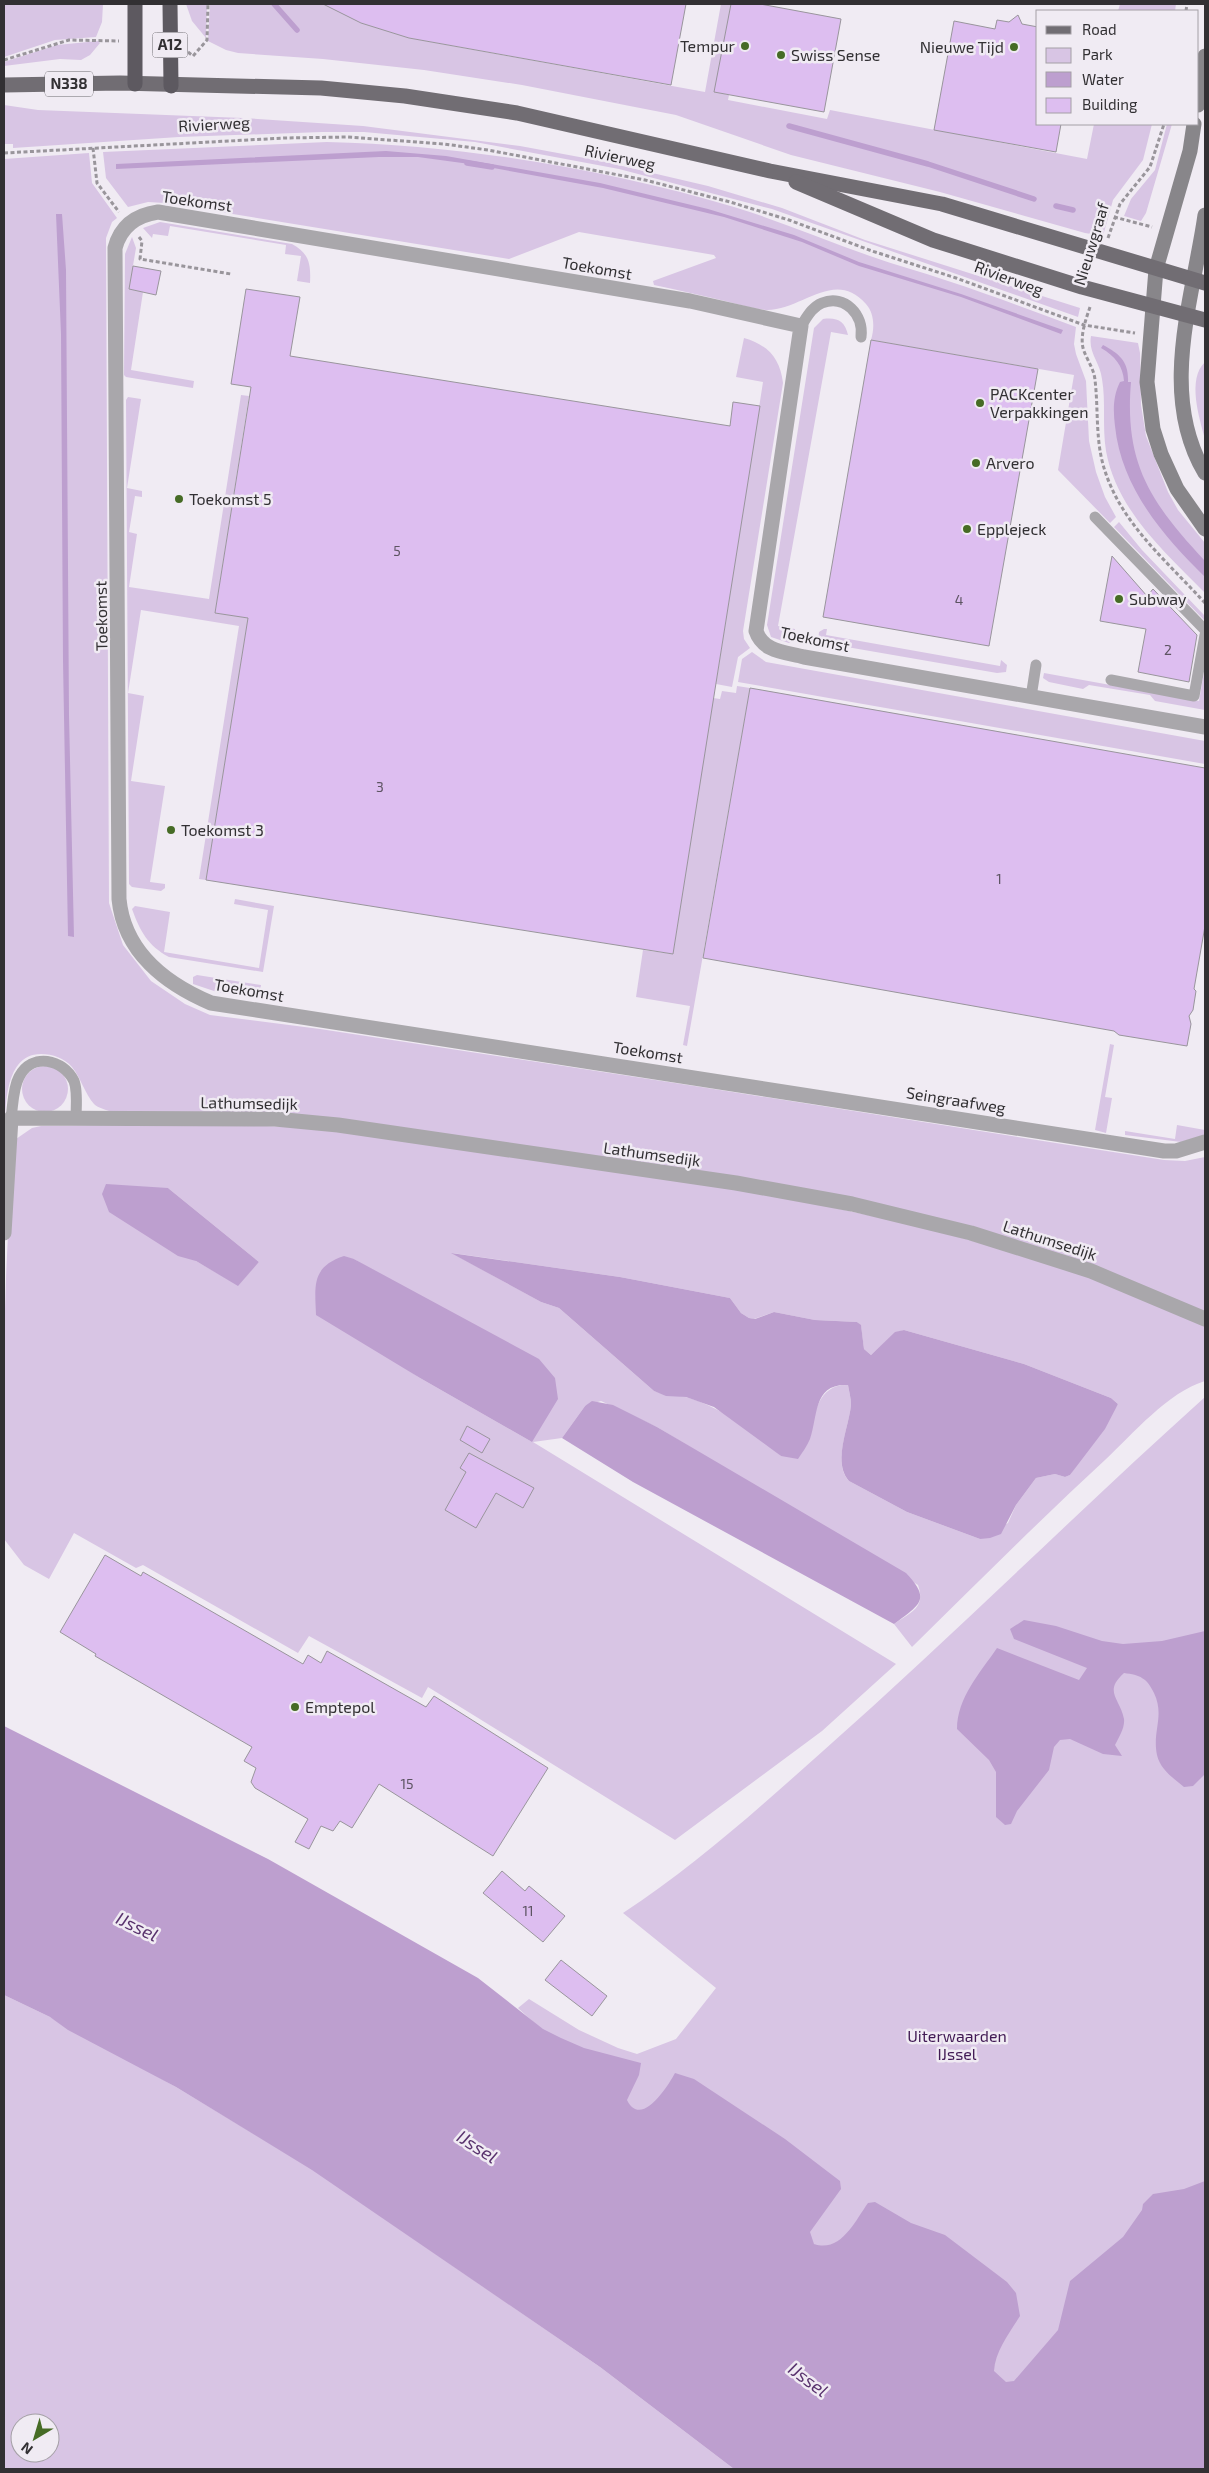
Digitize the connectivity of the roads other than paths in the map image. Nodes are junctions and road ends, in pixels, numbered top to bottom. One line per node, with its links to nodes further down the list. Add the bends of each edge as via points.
1 (135, 4): 4 (highway, A12)
2 (170, 4): 6 (highway, A12)
3 (1205, 56): 7 (street)
4 (135, 84): 5 (main road, Rivierweg / N338); 6 (main road, Rivierweg / N338)
5 (4, 85)
6 (171, 86): 9 (main road, Rivierweg, via 321,88 405,96 517,113)
7 (1199, 98)
8 (1194, 125): 11 (street, via 1190,151)
9 (770, 171): 11 (main road, Rivierweg, via 942,204); 13 (main road, Rivierweg, via 933,240)
10 (1205, 215): 12 (street)
11 (1156, 268): 12 (main road, Rivierweg); 13 (street)
12 (1200, 282): 14 (street)
13 (1152, 305): 14 (main road, Rivierweg); 20 (street, via 1147,382 1153,429 1177,488)
14 (1187, 314): 15 (main road, Rivierweg); 18 (street, via 1182,346 1181,396 1193,448)
15 (1205, 320)
16 (801, 326): 17 (lane, via 809,313 823,302 840,302 848,305 860,318 863,327); 25 (street, Toekomst, via 756,630 758,637 763,644 781,652); 27 (street, Toekomst, via 690,301 164,213 145,214 128,224 117,239 115,248 119,899 127,927 146,961 172,984 211,1004)
17 (861, 337)
18 (1205, 473)
19 (1095, 517): 21 (lane)
20 (1205, 529)
21 (1205, 630)
22 (1205, 635): 24 (lane, via 1194,696)
23 (1036, 666): 25 (lane)
24 (1111, 680)
25 (1031, 698): 26 (street, Toekomst)
26 (1205, 727)
27 (701, 1078): 30 (street, Seingraafweg, via 1164,1151 1176,1151)
28 (11, 1118): 29 (street, Lathumsedijk); 29 (lane, via 19,1076 34,1063 44,1060 53,1061 68,1070 75,1083); 31 (street)
29 (76, 1119): 32 (street, Lathumsedijk, via 275,1119 338,1125 852,1204 971,1233 1091,1271)
30 (1205, 1142)
31 (4, 1233)
32 (1205, 1319)

